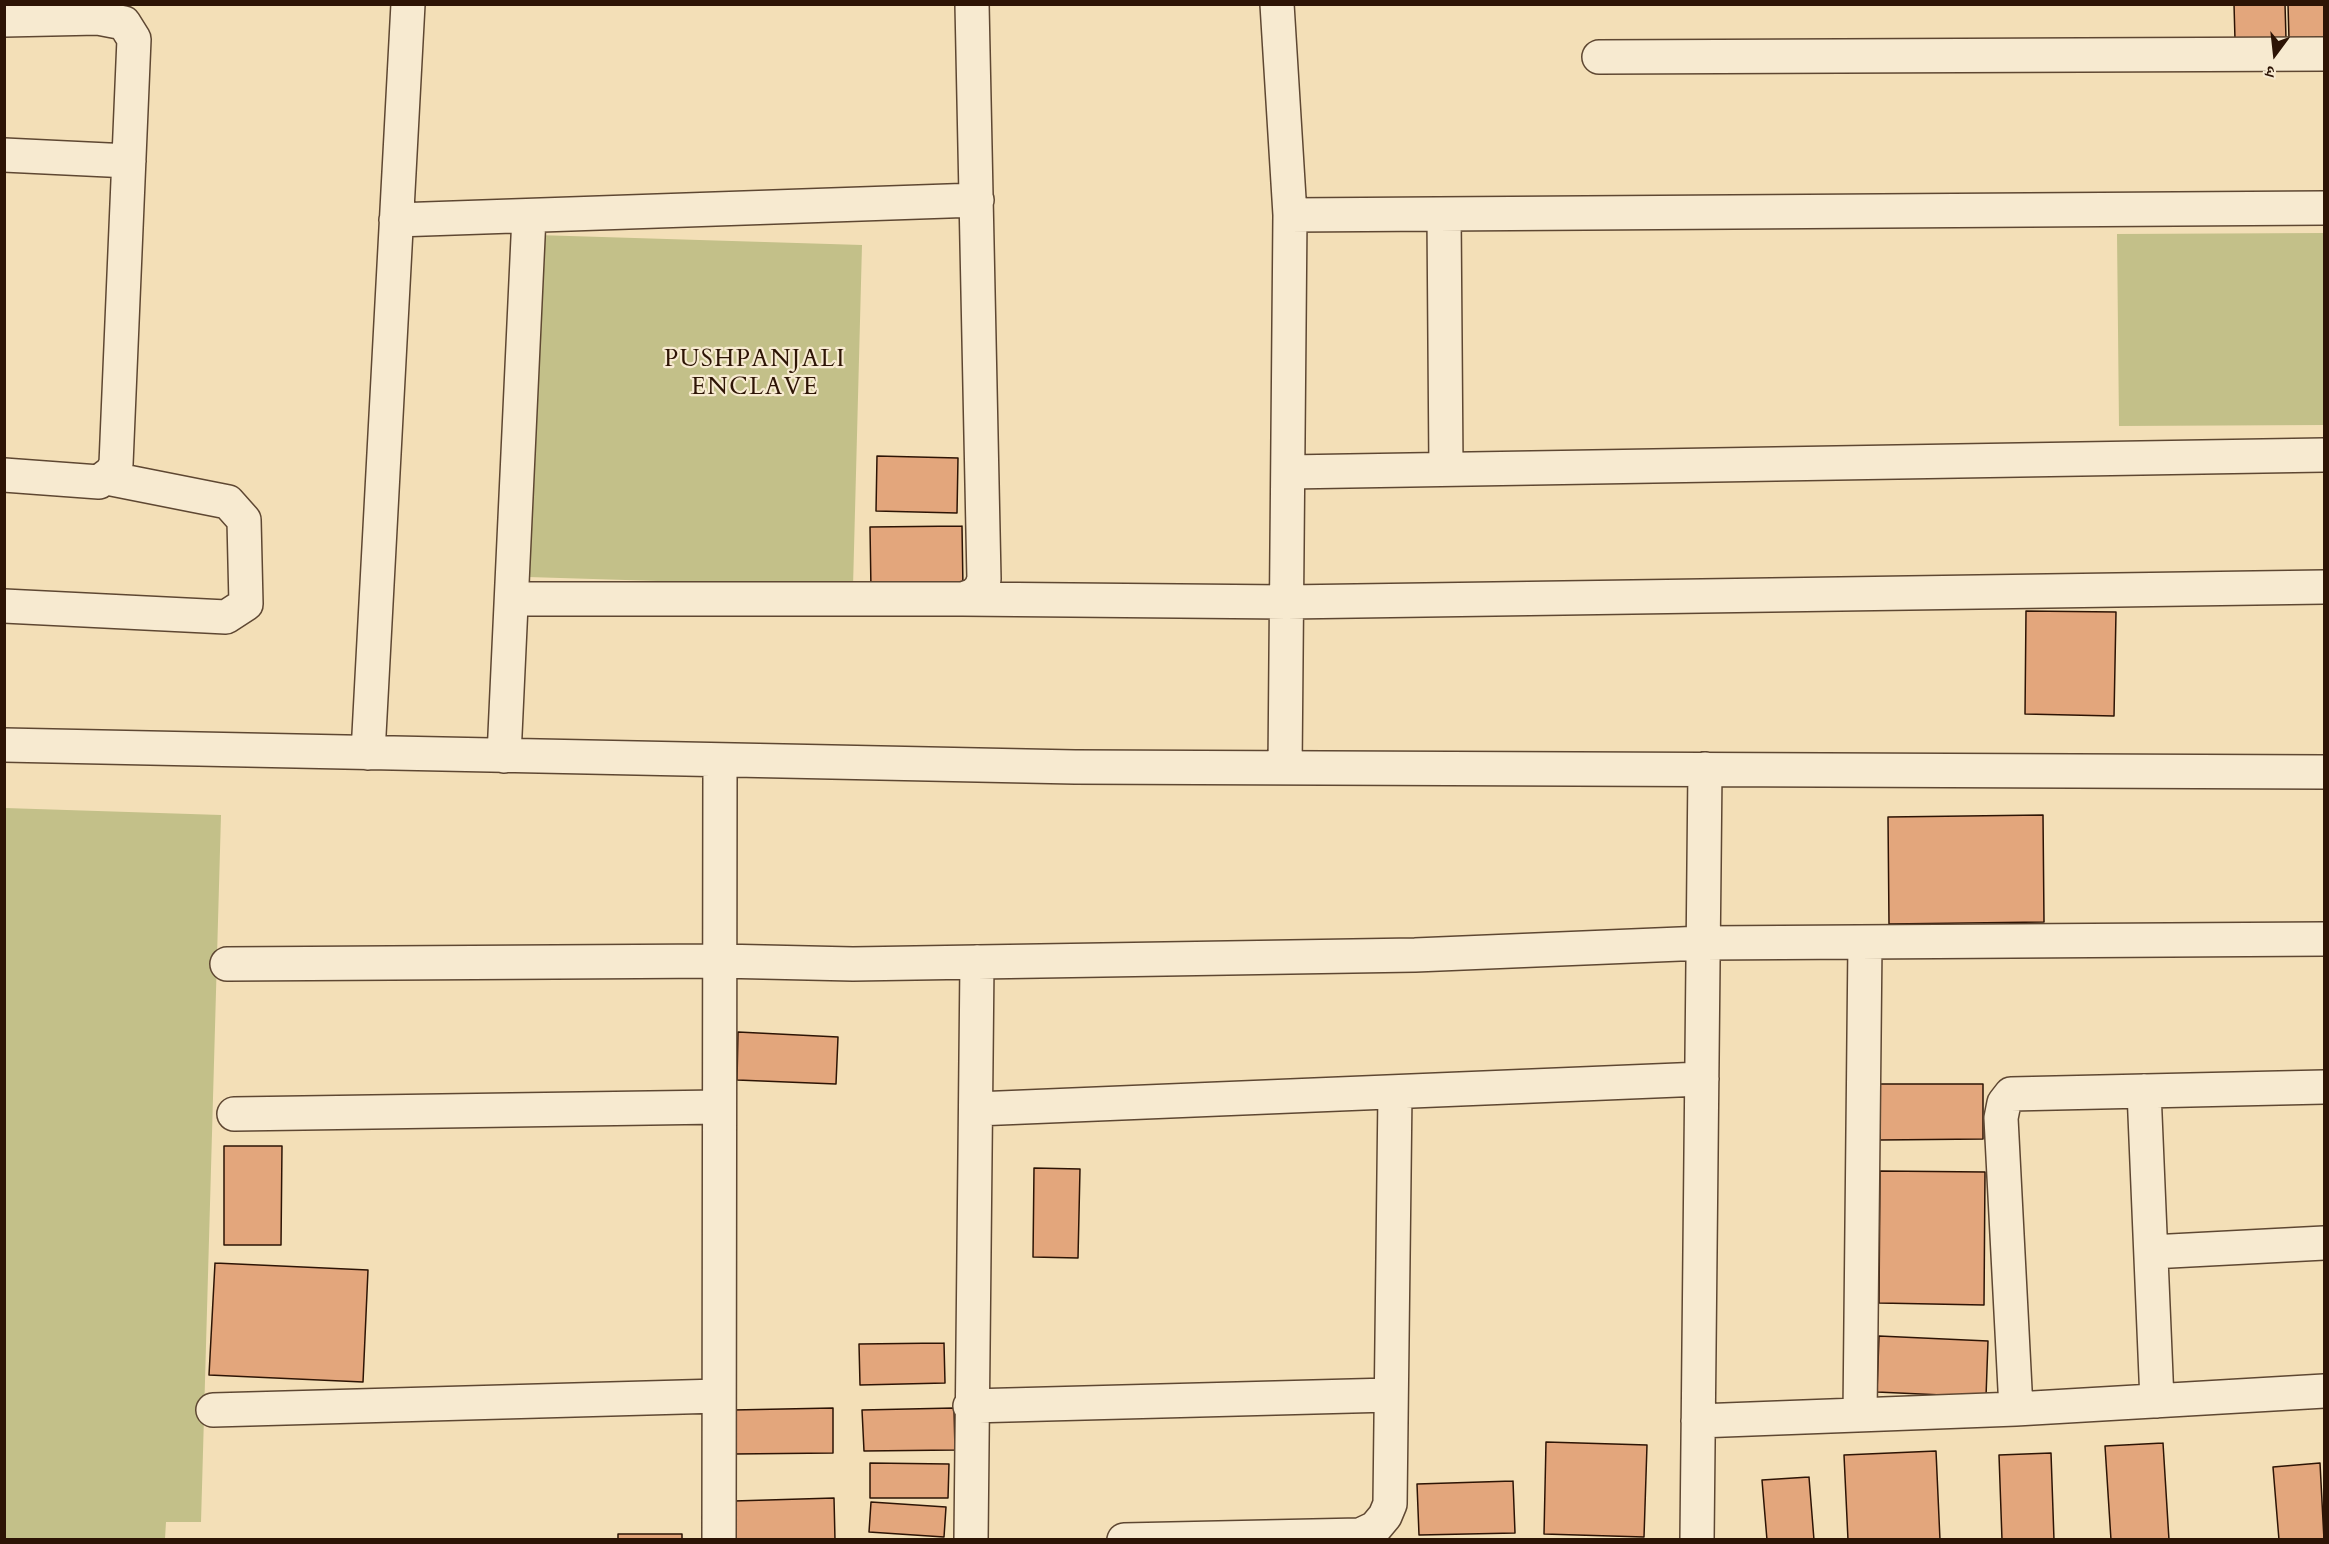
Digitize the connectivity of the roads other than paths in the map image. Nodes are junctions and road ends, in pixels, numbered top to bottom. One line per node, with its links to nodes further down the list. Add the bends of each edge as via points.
1 (408, 4): 14 (street)
2 (972, 4): 9 (street)
3 (1277, 4): 12 (street)
4 (4, 20): 8 (street, via 98,18 124,23 134,39)
5 (2325, 54): 6 (street)
6 (1599, 57)
7 (4, 155): 8 (street)
8 (129, 160): 19 (street, via 116,464)
9 (977, 200): 13 (street); 22 (street, via 984,579 974,595)
10 (2325, 208): 11 (street)
11 (1444, 214): 12 (street); 16 (street)
12 (1290, 215): 17 (street)
13 (529, 216): 14 (street); 21 (street)
14 (396, 220): 26 (street)
15 (2325, 455): 16 (street)
16 (1446, 469): 17 (street)
17 (1288, 472): 23 (street)
18 (4, 476): 19 (street, via 99,482)
19 (107, 478): 24 (street, via 228,502 244,520 246,604 226,617)
20 (2325, 587): 23 (street)
21 (512, 599): 22 (street); 27 (street)
22 (963, 599): 23 (street)
23 (1287, 602): 29 (street)
24 (4, 606)
25 (4, 745): 26 (street)
26 (368, 753): 27 (street)
27 (504, 756): 28 (street)
28 (720, 760): 29 (street); 35 (street)
29 (1285, 768): 30 (street)
30 (1705, 769): 31 (street); 34 (street)
31 (2325, 772)
32 (2325, 939): 33 (street)
33 (1865, 942): 34 (street); 54 (street)
34 (1704, 943): 36 (street, via 1415,955); 38 (street)
35 (719, 961): 36 (street); 37 (street); 42 (street)
36 (976, 962): 43 (street)
37 (227, 964)
38 (1702, 1079): 41 (street); 55 (street)
39 (2325, 1087): 40 (street)
40 (2144, 1091): 46 (street); 52 (street, via 2012,1094 2004,1103 2001,1118)
41 (1395, 1092): 43 (street); 48 (street)
42 (720, 1107): 44 (street); 49 (street)
43 (976, 1109): 51 (street)
44 (234, 1114)
45 (2325, 1244): 46 (street)
46 (2151, 1252): 50 (street)
47 (2325, 1391): 50 (street)
48 (1390, 1395): 51 (street); 58 (street, via 1390,1504 1375,1528 1360,1535)
49 (719, 1396): 53 (street); 56 (street)
50 (2157, 1401): 52 (street)
51 (970, 1406): 57 (street)
52 (2016, 1408): 54 (street)
53 (213, 1410)
54 (1860, 1415): 55 (street)
55 (1698, 1421): 59 (street)
56 (719, 1539)
57 (971, 1539)
58 (1124, 1539)
59 (1697, 1539)

